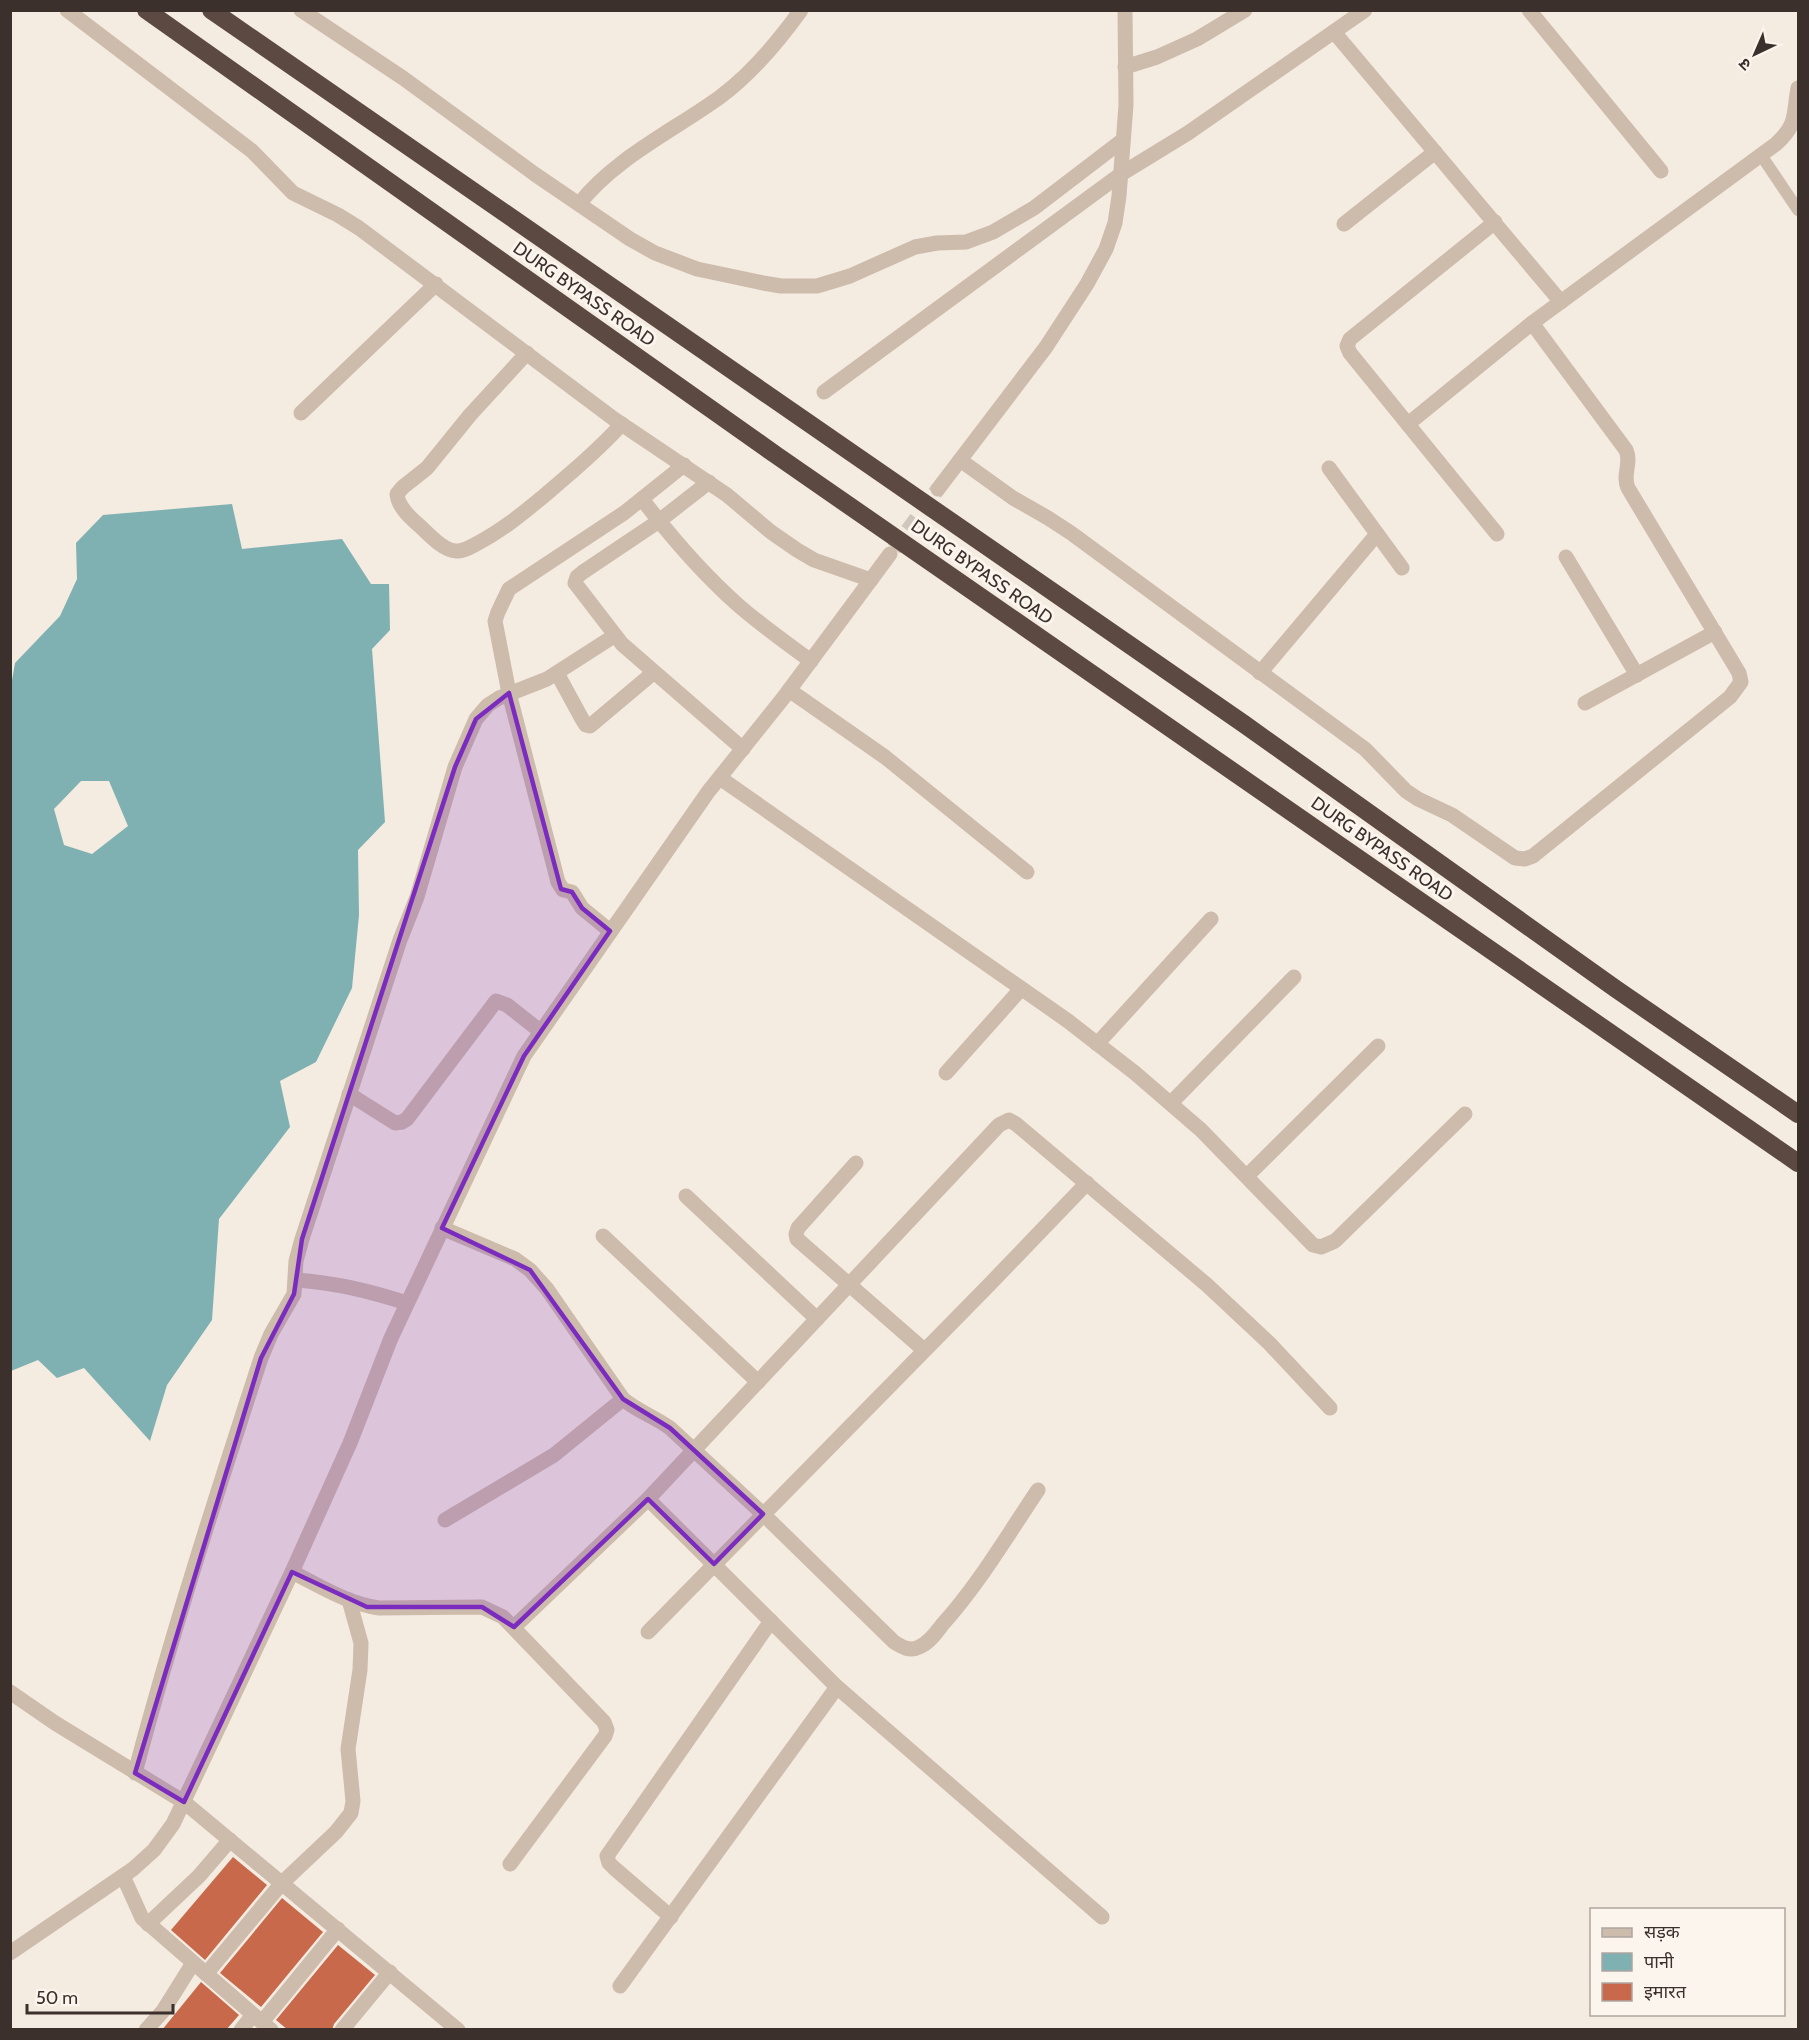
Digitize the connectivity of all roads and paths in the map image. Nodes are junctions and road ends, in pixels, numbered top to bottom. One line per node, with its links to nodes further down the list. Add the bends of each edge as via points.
1 (67, 10): 22 (street, via 252,151 293,193 359,228)
2 (146, 10): 68 (highway, DURG BYPASS ROAD, via 766,448)
3 (211, 10): 67 (highway, DURG BYPASS ROAD, via 1234,717)
4 (301, 10): 18 (street)
5 (801, 10): 18 (street, via 738,83 600,181)
6 (1125, 10): 11 (street)
7 (1245, 10): 11 (street, via 1197,39)
8 (1365, 10): 10 (street)
9 (1529, 10): 16 (street)
10 (1334, 32): 14 (street); 17 (street, via 1188,133)
11 (1125, 67): 13 (street)
12 (1798, 88): 15 (street, via 1794,122 1788,133)
13 (1123, 145): 17 (street); 18 (street, via 993,232 966,242 915,247 817,286 772,284 698,269 656,253)
14 (1435, 152): 20 (street); 21 (street)
15 (1761, 155): 19 (lane); 23 (street)
16 (1661, 171)
17 (1121, 174): 26 (street); 30 (street, via 1115,223 1087,284 1046,347)
18 (579, 204)
19 (1798, 210)
20 (1495, 222): 23 (street); 29 (street, via 1350,339 1350,353)
21 (1344, 224)
22 (436, 285): 25 (street); 27 (street)
23 (1561, 302): 24 (street)
24 (1532, 323): 29 (street); 43 (street, via 1626,450 1628,488)
25 (527, 353): 28 (street); 28 (street, via 427,468 397,494 403,509 450,550 466,549 512,522 581,465)
26 (824, 392)
27 (301, 412)
28 (622, 424): 31 (street)
29 (1408, 424): 38 (street)
30 (960, 460): 34 (street); 48 (street, via 1071,533)
31 (684, 465): 33 (street); 35 (street)
32 (1329, 468): 37 (street)
33 (709, 482): 36 (street); 42 (street, via 797,550 814,560)
34 (938, 489)
35 (642, 499): 36 (street); 50 (street, via 509,589 495,621)
36 (659, 521): 44 (street, via 577,577 575,583); 45 (street, via 737,604)
37 (1377, 534): 41 (street); 48 (street)
38 (1497, 534)
39 (890, 554): 42 (street)
40 (1566, 557): 49 (street)
41 (1402, 568)
42 (871, 579): 45 (street)
43 (1715, 632): 48 (street, via 1740,673 1737,690 1525,859 1515,858 1461,820 1418,799 1365,749); 49 (street)
44 (614, 636): 46 (street); 47 (street)
45 (811, 661): 51 (street)
46 (653, 672): 47 (street, via 590,726 582,719); 53 (street)
47 (557, 673): 50 (street)
48 (1260, 673)
49 (1637, 675): 52 (street)
50 (518, 690): 57 (street, via 558,882); 64 (street, via 488,705 476,719 455,767 417,897)
51 (789, 690): 53 (street); 55 (street, via 885,757)
52 (1585, 704)
53 (743, 749): 54 (street)
54 (720, 778): 57 (street); 59 (street)
55 (1027, 872)
56 (1211, 919): 61 (street)
57 (610, 931): 60 (street)
58 (1294, 978): 65 (street)
59 (1021, 989): 61 (street); 63 (street)
60 (540, 1031): 64 (street, via 496,1001 402,1122 395,1123); 73 (street, via 524,1056)
61 (1097, 1044): 65 (street)
62 (1378, 1046): 70 (street)
63 (946, 1073)
64 (349, 1094): 75 (street, via 299,1250)
65 (1171, 1103): 70 (street)
66 (1465, 1114): 70 (street, via 1335,1241 1322,1247 1307,1240)
67 (1798, 1114)
68 (1798, 1162)
69 (856, 1163): 76 (street, via 796,1234)
70 (1247, 1176)
71 (1087, 1183): 76 (street, via 1016,1124 1004,1121); 79 (street); 82 (street, via 1214,1292)
72 (686, 1196): 78 (street)
73 (442, 1228): 77 (street); 81 (street, via 530,1270)
74 (603, 1236): 80 (street)
75 (296, 1280): 77 (street, via 358,1288); 96 (street, via 290,1304 271,1334 257,1369 156,1692)
76 (849, 1286): 78 (street); 79 (street)
77 (407, 1303): 89 (street)
78 (817, 1319): 80 (street)
79 (924, 1350): 86 (street)
80 (758, 1382): 83 (street)
81 (623, 1399): 83 (street, via 655,1417); 87 (street, via 554,1455)
82 (1330, 1408)
83 (694, 1449): 85 (street); 86 (street)
84 (1038, 1490): 86 (street, via 961,1604 929,1640 912,1650 894,1642)
85 (648, 1499): 88 (street); 92 (street)
86 (763, 1514): 88 (street)
87 (445, 1520)
88 (714, 1564): 91 (street); 93 (street)
89 (292, 1572): 90 (street); 97 (street)
90 (349, 1600): 92 (street, via 379,1608 482,1607); 101 (street, via 361,1643 348,1749 351,1813)
91 (771, 1621): 94 (street); 102 (street, via 607,1856 614,1868)
92 (514, 1627): 99 (street, via 604,1722 607,1730)
93 (648, 1632)
94 (837, 1687): 102 (street); 103 (street)
95 (10, 1692): 96 (street)
96 (135, 1773): 97 (street)
97 (184, 1802): 98 (street); 100 (street, via 154,1850)
98 (230, 1840): 101 (street); 104 (street)
99 (510, 1864)
100 (123, 1876): 104 (street); 106 (street)
101 (282, 1883): 105 (street); 109 (street)
102 (671, 1917): 110 (street)
103 (1102, 1917)
104 (148, 1924): 107 (street)
105 (338, 1929): 108 (street); 111 (street)
106 (10, 1953)
107 (193, 1963): 109 (street); 113 (street, via 163,2011)
108 (390, 1972): 112 (street); 115 (street)
109 (206, 1974): 111 (street)
110 (620, 1986)
111 (262, 2022): 114 (street)
112 (449, 2026)
113 (146, 2030)
114 (241, 2030)
115 (342, 2030)

